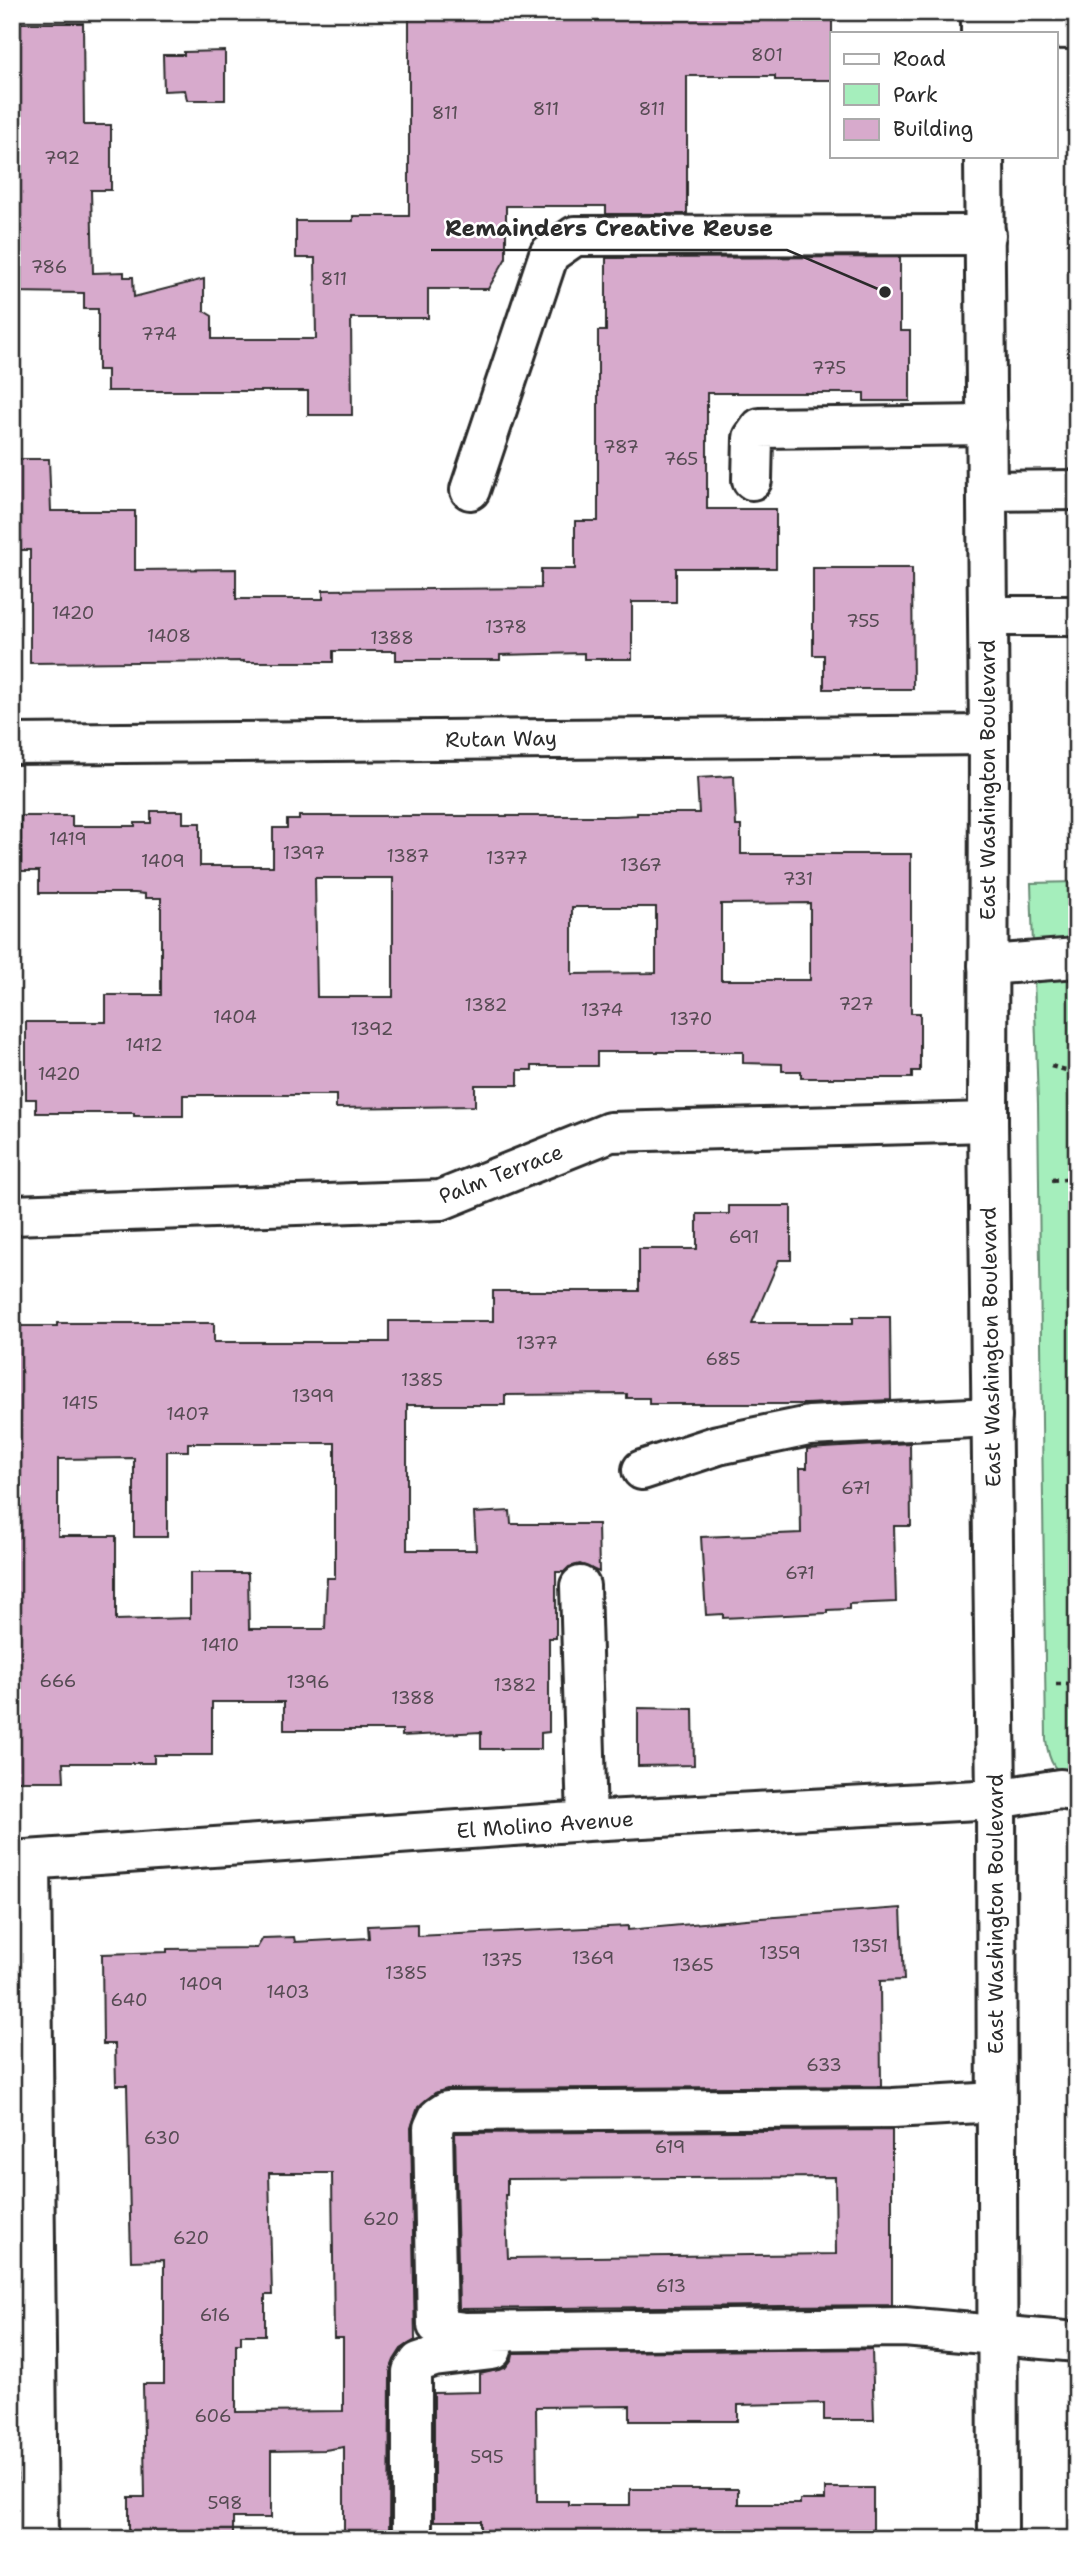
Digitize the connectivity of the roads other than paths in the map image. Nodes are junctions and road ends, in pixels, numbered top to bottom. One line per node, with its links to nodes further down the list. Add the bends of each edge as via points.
1 (981, 24): 2 (street)
2 (1077, 29)
3 (984, 158): 4 (street, East Washington Boulevard)
4 (986, 236): 5 (street, East Washington Boulevard); 7 (street, via 575,236 549,254)
5 (987, 425): 6 (street, via 760,428 752,438); 9 (street, East Washington Boulevard)
6 (752, 480)
7 (470, 490)
8 (1077, 490): 9 (street)
9 (988, 491): 10 (street, East Washington Boulevard)
10 (988, 616): 11 (street); 12 (street, East Washington Boulevard)
11 (1077, 616)
12 (989, 735): 13 (street, Rutan Way); 15 (street, East Washington Boulevard)
13 (12, 744)
14 (1077, 958): 15 (street)
15 (988, 965): 16 (street, East Washington Boulevard)
16 (988, 1122): 17 (street, Palm Terrace, via 610,1132 441,1200); 18 (street, East Washington Boulevard)
17 (12, 1215)
18 (992, 1417): 19 (street, via 809,1426 719,1445); 22 (street, East Washington Boulevard)
19 (642, 1470)
20 (579, 1586): 23 (street)
21 (1077, 1792): 22 (street, El Molino Avenue, via 1060,1789)
22 (996, 1799): 23 (street, El Molino Avenue); 25 (street, East Washington Boulevard)
23 (587, 1821): 24 (street, El Molino Avenue)
24 (22, 1860): 28 (street)
25 (996, 2102): 26 (street, East Washington Boulevard); 26 (street, via 893,2108 447,2111 433,2127 436,2317 443,2329 904,2327)
26 (997, 2342): 27 (street); 29 (street, via 479,2351 419,2362 412,2372); 30 (street, East Washington Boulevard)
27 (1077, 2343)
28 (38, 2539)
29 (412, 2539)
30 (998, 2539)

